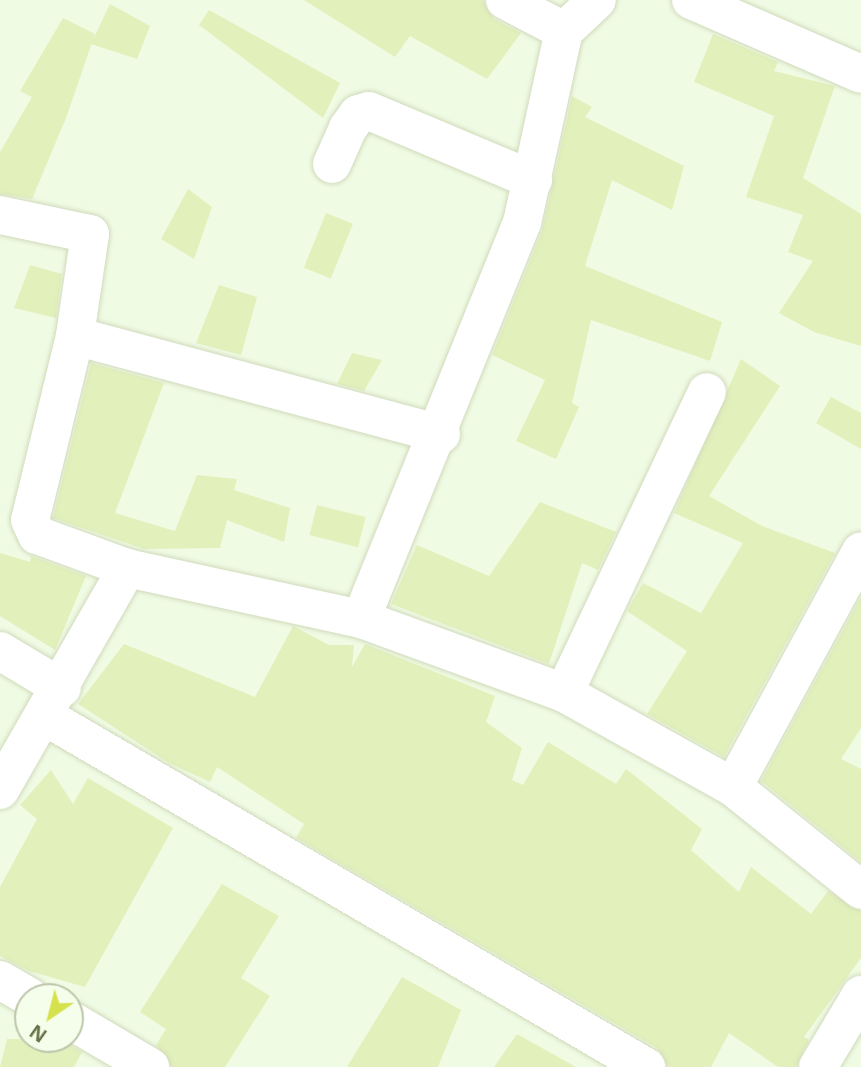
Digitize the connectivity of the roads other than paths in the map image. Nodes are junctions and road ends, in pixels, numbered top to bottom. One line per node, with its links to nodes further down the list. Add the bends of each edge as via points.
1 (505, 0): 4 (street)
2 (597, 0): 4 (street)
3 (691, 0): 5 (street)
4 (564, 31): 7 (street)
5 (861, 74)
6 (332, 164): 7 (street, via 348,128 358,114 369,111)
7 (533, 180): 11 (street, via 522,223)
8 (0, 215): 9 (street, via 90,234)
9 (75, 336): 11 (street); 13 (street, via 30,520 48,543)
10 (707, 392): 16 (street)
11 (441, 433): 14 (street)
12 (861, 551): 18 (street)
13 (127, 568): 14 (street); 17 (street)
14 (361, 619): 16 (street)
15 (0, 651): 17 (street)
16 (564, 694): 18 (street)
17 (54, 702): 19 (street); 24 (street)
18 (733, 787): 20 (street)
19 (0, 790)
20 (861, 890)
21 (861, 995): 25 (street)
22 (84, 1028): 23 (street)
23 (150, 1067)
24 (646, 1067)
25 (818, 1067)

